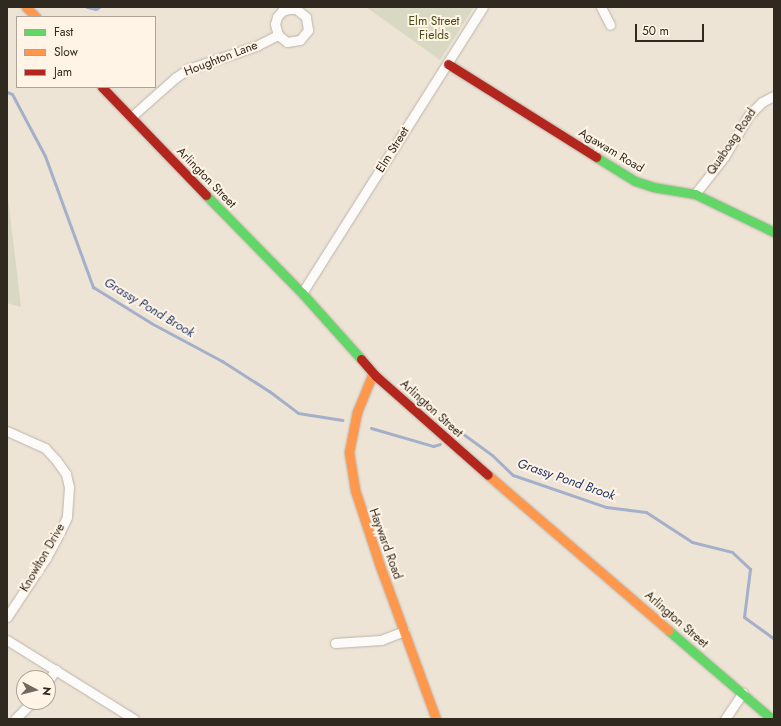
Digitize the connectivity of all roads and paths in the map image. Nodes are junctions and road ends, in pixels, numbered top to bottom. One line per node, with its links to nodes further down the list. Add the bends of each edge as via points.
1 (26, 7): 4 (street)
2 (483, 7): 7 (street, Elm Street)
3 (601, 7): 5 (street)
4 (35, 16)
5 (610, 26)
6 (278, 35): 10 (street, Houghton Lane, via 256,46 188,69)
7 (448, 64): 11 (street, Agawam Road, via 635,181 652,187); 13 (street, Elm Street)
8 (103, 88): 10 (street, Arlington Street)
9 (774, 96): 11 (street, Quaboag Road, via 762,102 749,115 724,157)
10 (131, 117): 13 (street, Arlington Street)
11 (695, 194): 12 (street, Agawam Road)
12 (774, 232)
13 (302, 293): 14 (street, Arlington Street)
14 (373, 373): 17 (street, Hayward Road, via 357,412 349,452 354,490); 21 (street, Arlington Street, via 452,444)
15 (7, 431): 16 (street, Knowlton Drive, via 45,448 66,474 69,487 66,517 60,532)
16 (7, 617)
17 (404, 631): 19 (street, via 381,640); 25 (street, Hayward Road)
18 (7, 640): 20 (street)
19 (335, 643)
20 (56, 669): 24 (street)
21 (743, 692): 26 (street); 27 (street, Arlington Street)
22 (24, 710): 23 (street)
23 (15, 719)
24 (134, 719)
25 (436, 719)
26 (724, 719)
27 (772, 719)

